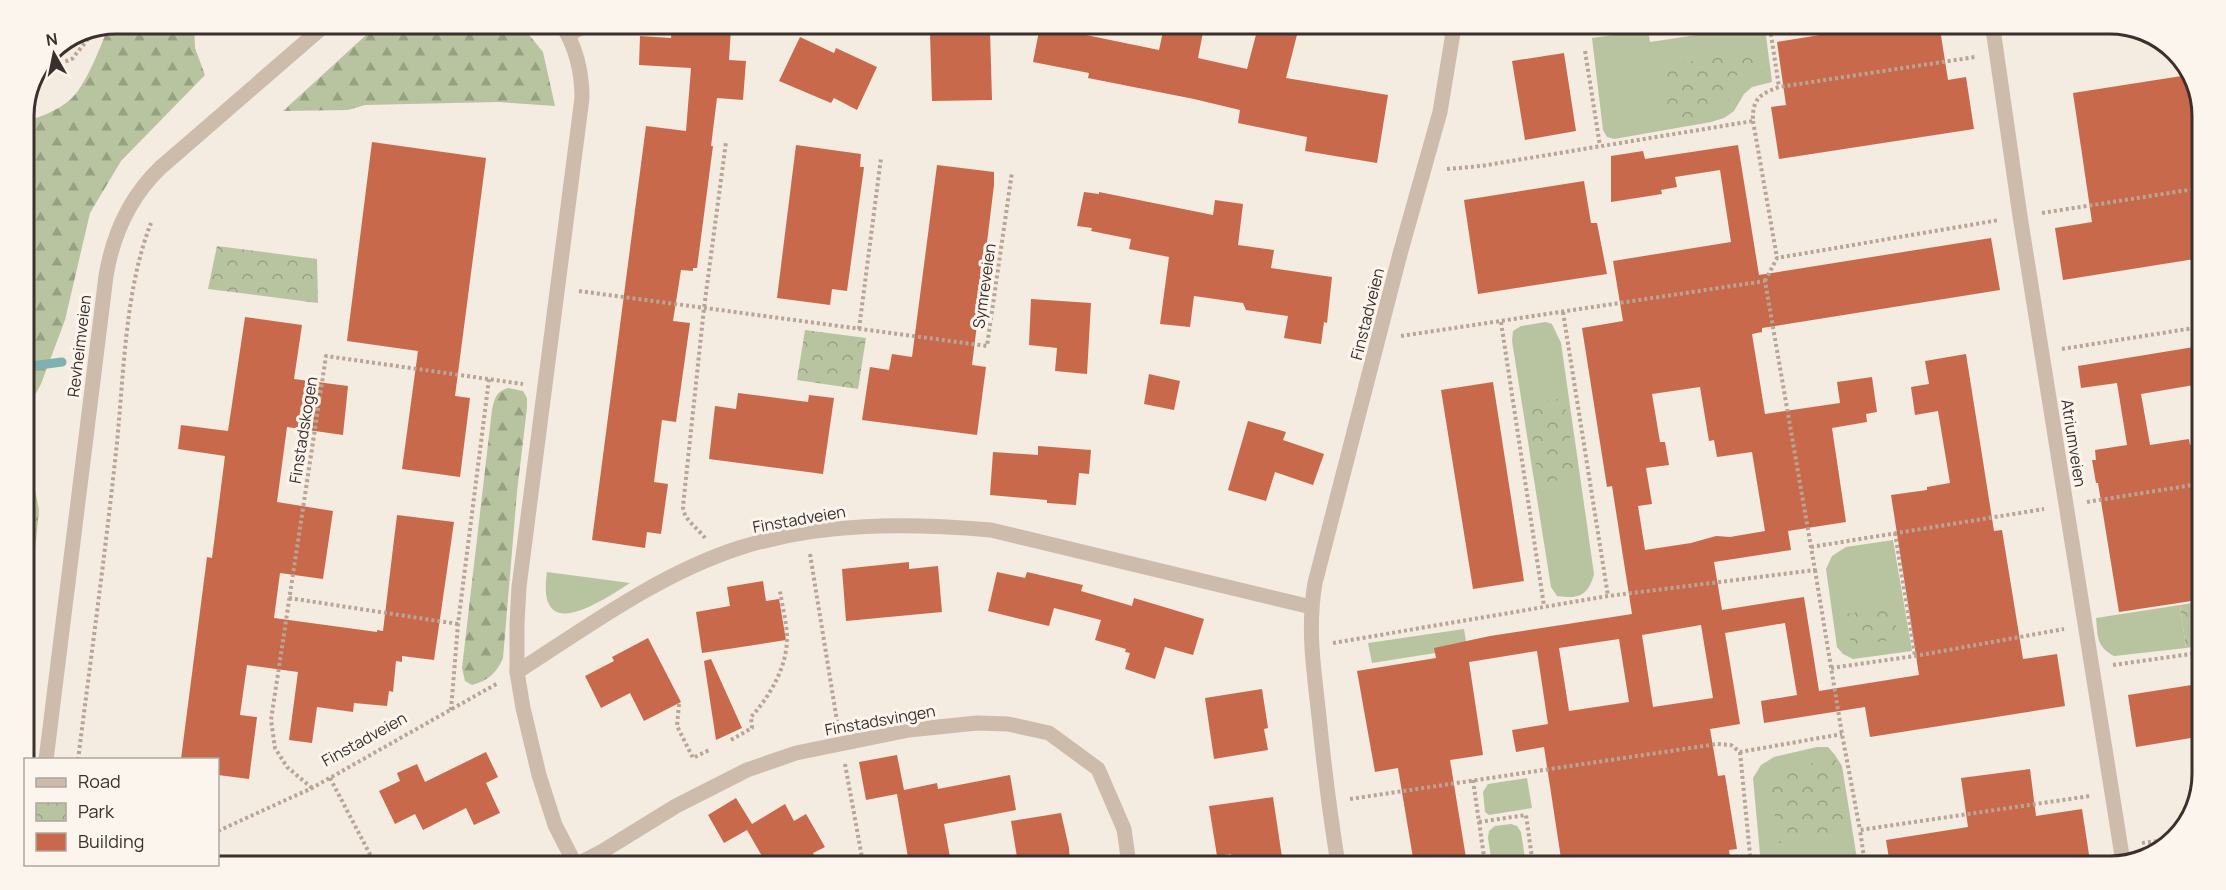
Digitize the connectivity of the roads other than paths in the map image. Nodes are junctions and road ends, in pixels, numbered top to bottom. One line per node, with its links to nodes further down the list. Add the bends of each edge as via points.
1 (312, 35): 7 (street, Revheimveien, via 160,168 137,194 120,223 106,276)
2 (567, 35): 6 (street, via 582,79 582,98 519,587)
3 (1453, 35): 5 (street, Finstadveien, via 1440,112)
4 (1994, 35): 8 (street, Atriumveien)
5 (1311, 607): 6 (street, Finstadveien, via 991,530 901,525 806,533 739,548 634,598); 12 (street, Finstadveien, via 1311,647)
6 (517, 672): 9 (street, via 539,775 555,825)
7 (46, 758)
8 (2122, 855)
9 (571, 856)
10 (593, 856): 11 (street, Finstadsvingen, via 676,806 747,770 796,753 909,730 978,723 1008,724 1048,733 1098,769 1124,830)
11 (1128, 856)
12 (1337, 856)

